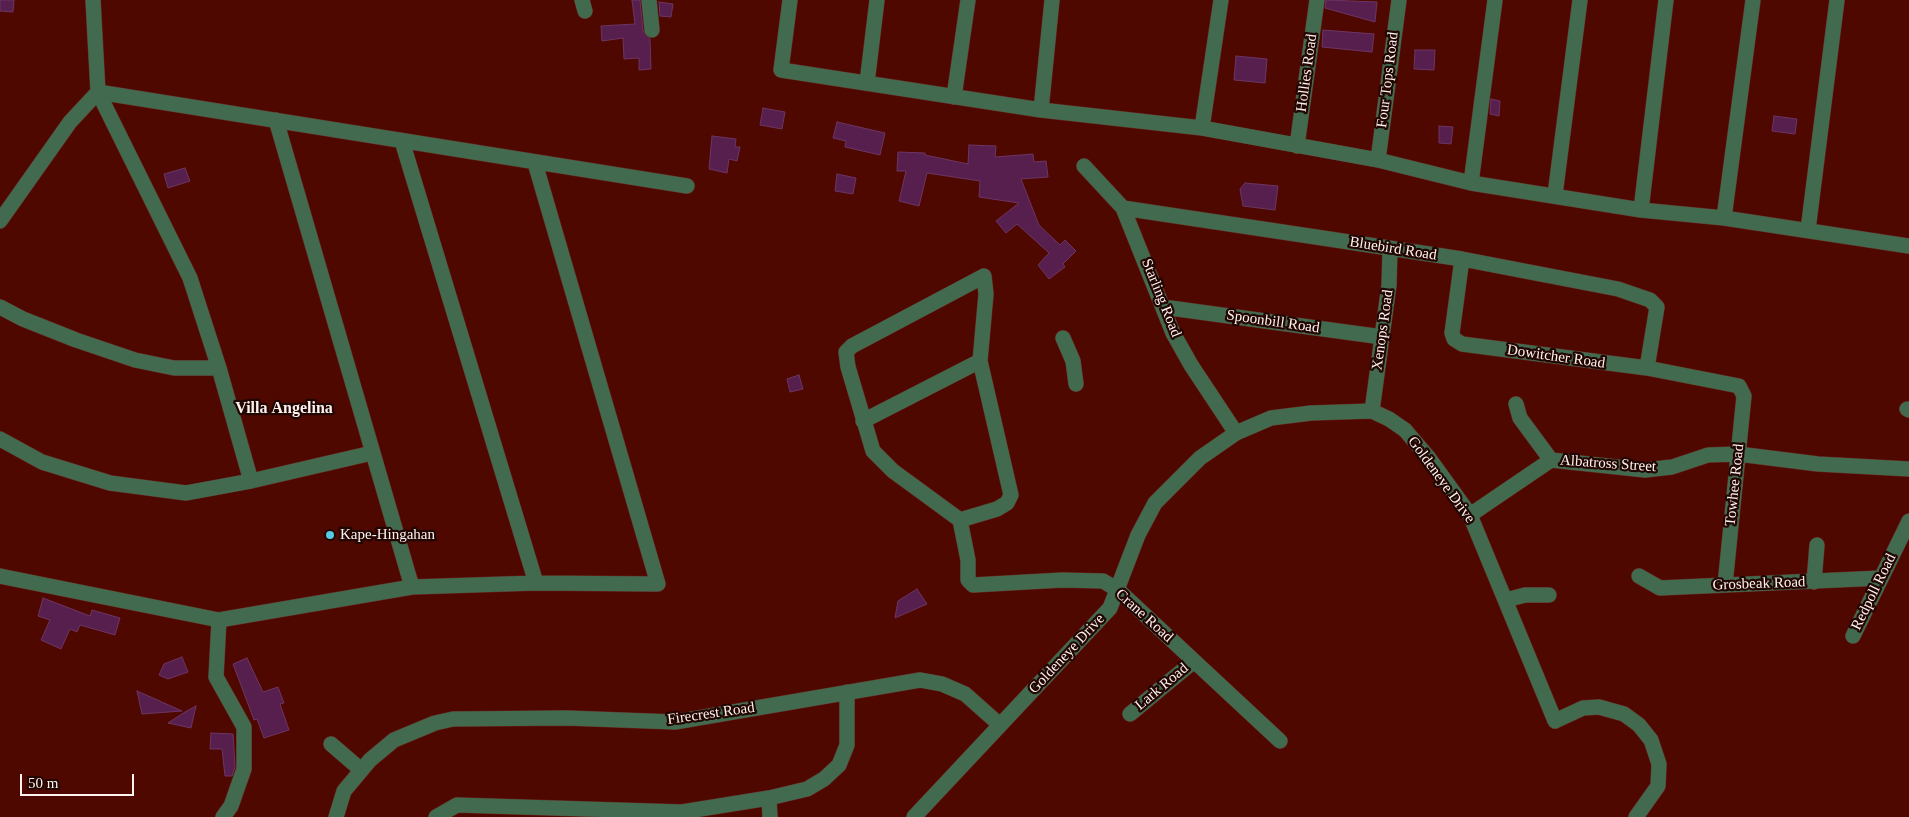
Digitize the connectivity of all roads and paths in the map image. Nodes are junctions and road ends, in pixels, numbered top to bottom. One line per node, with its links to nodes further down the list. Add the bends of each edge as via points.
1 (93, 0): 17 (street)
2 (649, 0): 15 (street)
3 (790, 0): 16 (street, via 781,70)
4 (877, 0): 16 (street)
5 (968, 0): 18 (street)
6 (1052, 0): 19 (street)
7 (1221, 0): 21 (street)
8 (1317, 0): 23 (street, Hollies Road)
9 (1399, 0): 24 (street, Four Tops Road)
10 (1495, 0): 27 (street)
11 (1580, 0): 29 (street)
12 (1666, 0): 31 (street)
13 (1753, 0): 32 (street)
14 (1837, 0): 34 (street)
15 (652, 30)
16 (867, 83): 18 (street)
17 (98, 92): 20 (street); 33 (street, via 70,122); 43 (street, via 190,278)
18 (954, 97): 19 (street)
19 (1041, 110): 21 (street)
20 (276, 120): 22 (street); 52 (street)
21 (1202, 128): 23 (street)
22 (402, 141): 25 (street); 65 (street)
23 (1297, 146): 24 (street)
24 (1378, 160): 27 (street)
25 (535, 163): 28 (street); 65 (street, via 658,584)
26 (1084, 166): 30 (street, Starling Road)
27 (1471, 182): 29 (street)
28 (687, 186)
29 (1555, 196): 31 (street)
30 (1124, 208): 36 (street, Bluebird Road); 38 (street, Starling Road)
31 (1641, 210): 32 (street)
32 (1724, 218): 34 (street)
33 (0, 221)
34 (1808, 230): 35 (street)
35 (1909, 246)
36 (1390, 249): 37 (street, Bluebird Road); 40 (street, Xenops Road)
37 (1462, 260): 44 (street, Bluebird Road, via 1618,289 1650,300 1657,307); 44 (street, Dowitcher Road, via 1452,333 1454,339 1462,344)
38 (1163, 306): 40 (street, Spoonbill Road); 50 (street, Starling Road, via 1191,366)
39 (0, 307): 43 (street, via 76,340 135,360 174,368)
40 (1382, 337): 48 (street, Xenops Road)
41 (1063, 338): 45 (street, via 1073,361)
42 (980, 361): 49 (street); 49 (street, via 986,294 984,276 846,352); 58 (street, via 1010,495 1007,504 997,509)
43 (219, 368): 56 (street)
44 (1647, 368): 46 (street, Dowitcher Road)
45 (1076, 384)
46 (1739, 386): 53 (street, Towhee Road, via 1744,396)
47 (1516, 404): 54 (street, via 1520,418)
48 (1372, 411): 50 (street, Goldeneye Drive, via 1271,418); 57 (street, Goldeneye Drive, via 1405,430)
49 (862, 421): 58 (street, via 874,451 893,471)
50 (1236, 433): 68 (street, Goldeneye Drive, via 1200,458 1155,504 1138,535)
51 (0, 439): 56 (street, via 42,462 110,483 186,494)
52 (372, 453): 56 (street); 67 (street)
53 (1738, 454): 54 (street, Albatross Street, via 1708,455 1672,467 1645,470); 55 (street, Albatross Street, via 1818,464); 66 (street, Towhee Road)
54 (1551, 460): 57 (street, Albatross Street)
55 (1909, 469)
56 (251, 481)
57 (1470, 515): 70 (street, Goldeneye Drive)
58 (960, 520): 68 (street, Crane Road, via 968,560 968,580 973,585 1103,581)
59 (1909, 521): 63 (street, Redpoll Road)
60 (1817, 545): 64 (street)
61 (0, 576): 71 (street)
62 (1639, 576): 66 (street, Grosbeak Road, via 1660,588)
63 (1881, 578): 64 (street, Grosbeak Road); 72 (street, Redpoll Road)
64 (1814, 582): 66 (street, Grosbeak Road)
65 (536, 583): 67 (street)
66 (1725, 585)
67 (412, 587): 71 (street)
68 (1118, 590): 73 (street, Crane Road); 76 (street, Goldeneye Drive, via 1110,608)
69 (1549, 595): 70 (street, via 1525,595)
70 (1506, 600): 89 (street, Goldeneye Drive, via 1555,721 1583,708 1599,706 1624,714 1639,725 1650,740 1659,764 1658,786)
71 (219, 620): 84 (street, via 216,677 244,727 244,769 231,806)
72 (1853, 636)
73 (1194, 661): 75 (street, Lark Road); 77 (street, Crane Road)
74 (847, 692): 76 (street, Firecrest Road, via 920,680 942,684 965,694); 79 (street, Firecrest Road, via 675,722 567,718 452,719 394,740); 80 (street, via 847,745 840,765 807,790)
75 (1130, 714)
76 (1000, 725): 88 (street, Goldeneye Drive)
77 (1280, 741)
78 (332, 744): 79 (street)
79 (360, 769): 85 (street, Firecrest Road, via 344,791)
80 (769, 798): 83 (street); 87 (street)
81 (509, 812): 82 (street); 86 (street, via 456,805)
82 (596, 814): 83 (street)
83 (682, 815)
84 (223, 817)
85 (336, 817)
86 (436, 817)
87 (770, 817)
88 (914, 817)
89 (1636, 817)

